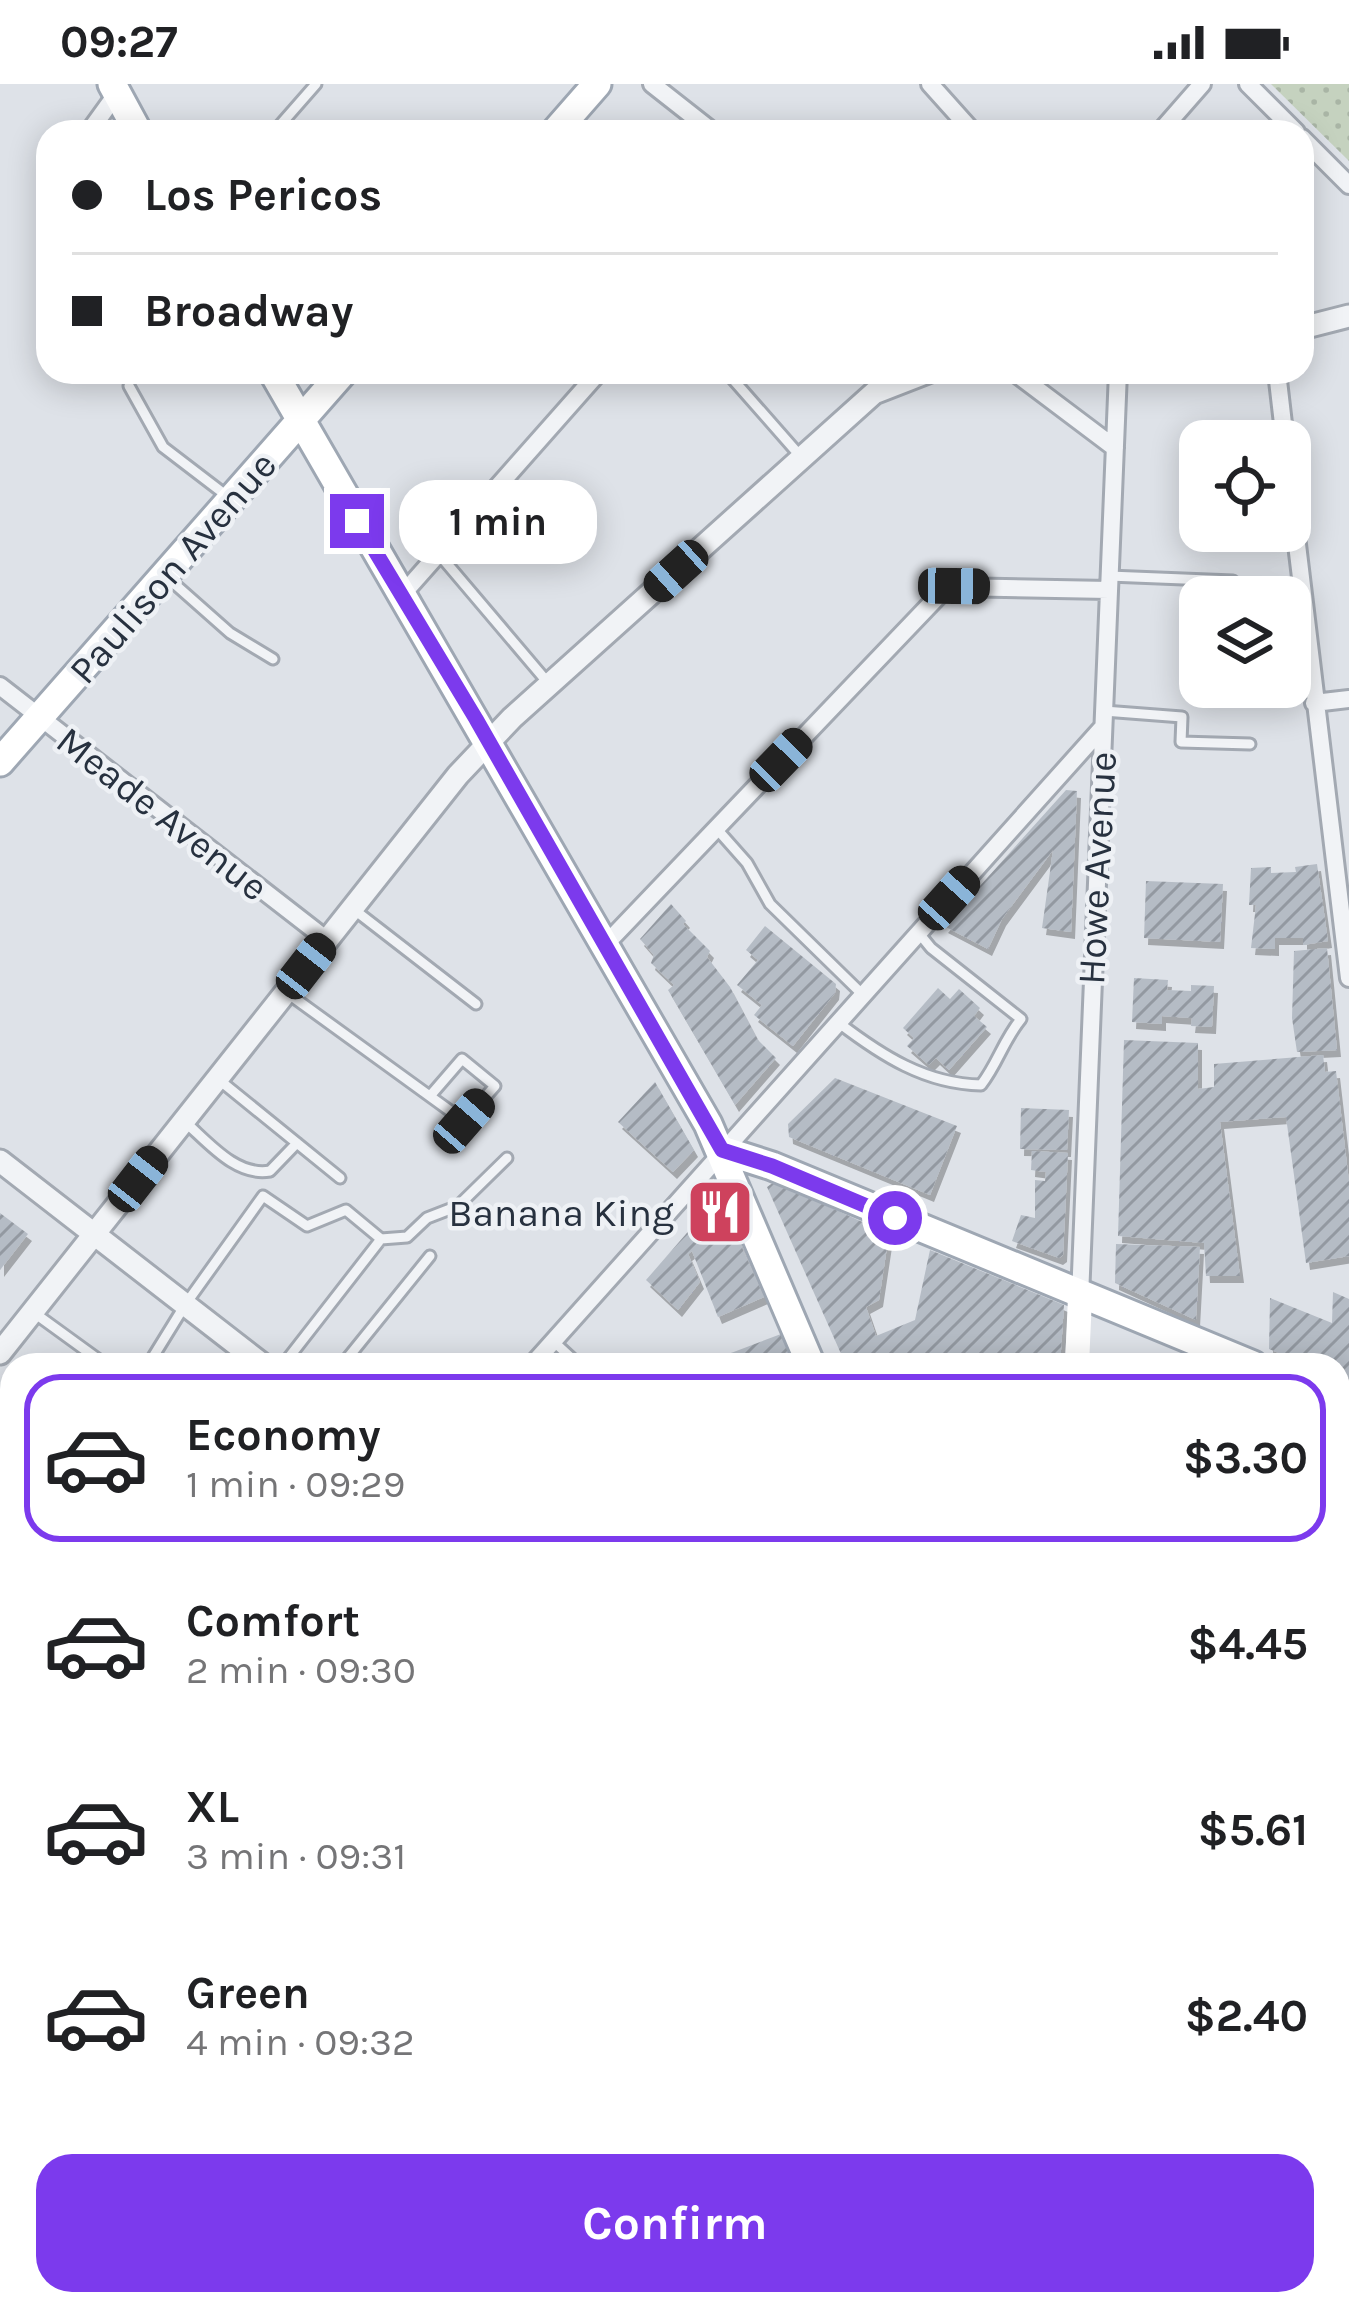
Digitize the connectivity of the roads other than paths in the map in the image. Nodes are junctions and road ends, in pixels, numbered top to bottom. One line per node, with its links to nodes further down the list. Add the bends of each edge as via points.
1 (316, 84): 10 (lane)
2 (597, 84): 11 (main road)
3 (652, 84): 12 (street)
4 (930, 84): 13 (street)
5 (1202, 84): 14 (street)
6 (1248, 84): 15 (street)
7 (117, 87): 8 (street); 9 (main road)
8 (96, 120)
9 (132, 120)
10 (284, 120)
11 (566, 120)
12 (698, 120)
13 (962, 120)
14 (1170, 120)
15 (1284, 120)
16 (1314, 150): 17 (street)
17 (1349, 184)
18 (1349, 316): 19 (street)
19 (1314, 325)
20 (280, 384): 30 (main road)
21 (333, 384): 30 (main road, Paulison Avenue)
22 (588, 384): 35 (street)
23 (737, 384): 32 (lane)
24 (890, 384): 32 (street)
25 (1030, 384): 31 (street)
26 (1118, 384): 31 (street, Howe Avenue)
27 (1278, 384): 29 (street)
28 (129, 386): 33 (lane, via 164,447)
29 (1283, 420)
30 (300, 421): 33 (main road, Paulison Avenue); 39 (main road)
31 (1115, 448): 38 (street, Howe Avenue)
32 (802, 458): 41 (street)
33 (231, 500): 36 (main road, Paulison Avenue)
34 (1297, 552): 44 (street)
35 (438, 554): 39 (street); 41 (lane)
36 (165, 575): 40 (lane); 45 (main road, Paulison Avenue)
37 (1179, 582): 38 (lane)
38 (1109, 583): 46 (street, Howe Avenue); 50 (street, via 944,590)
39 (400, 596): 47 (main road)
40 (273, 659)
41 (549, 684): 47 (street)
42 (0, 686): 45 (street, Meade Avenue)
43 (1349, 699): 44 (street)
44 (1314, 704): 55 (street)
45 (40, 717): 49 (main road, Paulison Avenue); 53 (street, Meade Avenue)
46 (1103, 719): 48 (lane, via 1182,717 1181,742); 52 (street); 71 (street, Howe Avenue)
47 (489, 742): 51 (street); 54 (main road)
48 (1250, 744)
49 (0, 762)
50 (716, 829): 54 (street); 57 (lane, via 770,904)
51 (352, 908): 53 (street); 58 (lane)
52 (918, 932): 57 (street); 59 (lane, via 1021,1018 981,1085 884,1058)
53 (327, 940): 56 (street)
54 (604, 946): 64 (main road)
55 (1349, 978)
56 (286, 992): 60 (street); 61 (lane)
57 (862, 994): 59 (street)
58 (476, 1004)
59 (838, 1022): 64 (street)
60 (218, 1078): 62 (street); 63 (lane)
61 (430, 1096): 61 (lane, via 464,1121 495,1086 462,1059)
62 (184, 1121): 63 (lane, via 251,1172 270,1171); 68 (street)
63 (297, 1143): 67 (lane)
64 (722, 1150): 71 (main road); 74 (street); 83 (main road)
65 (507, 1158): 69 (lane, via 458,1206 407,1238)
66 (0, 1161): 68 (street)
67 (340, 1178)
68 (94, 1234): 72 (street); 73 (street)
69 (381, 1239): 72 (lane, via 346,1210 307,1226 263,1196); 79 (lane)
70 (430, 1256): 80 (lane)
71 (1081, 1297): 84 (main road, Howe Avenue); 85 (main road)
72 (185, 1305): 77 (lane); 78 (street)
73 (33, 1312): 75 (street); 76 (lane)
74 (554, 1341): 81 (street); 82 (lane)
75 (0, 1353)
76 (89, 1353)
77 (155, 1353)
78 (244, 1353)
79 (292, 1353)
80 (352, 1353)
81 (543, 1353)
82 (566, 1353)
83 (806, 1353)
84 (1078, 1353)
85 (1222, 1353)

